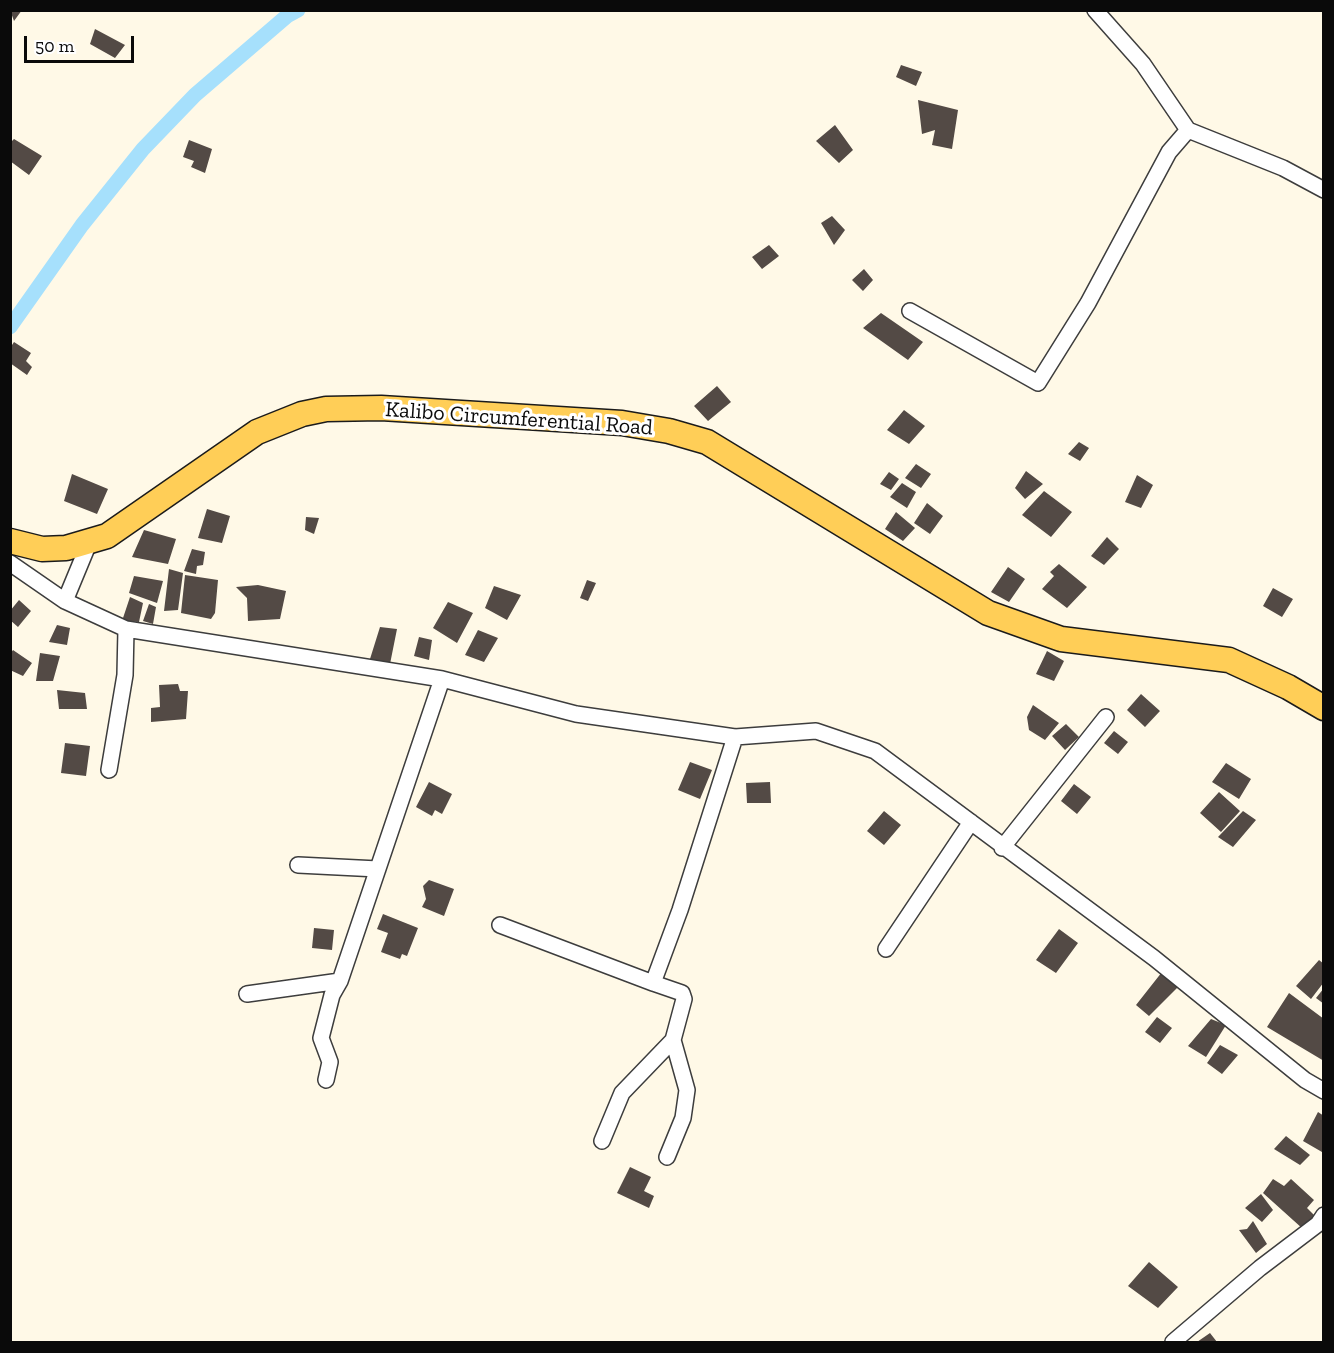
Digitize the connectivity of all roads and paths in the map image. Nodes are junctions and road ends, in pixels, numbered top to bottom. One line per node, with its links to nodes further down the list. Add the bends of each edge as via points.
1 (1095, 10): 2 (street, via 1143,64)
2 (1188, 130): 3 (street, via 1283,168); 4 (street, via 1169,152 1088,303 1038,383)
3 (1323, 190)
4 (910, 311)
5 (10, 541): 6 (main road, Kalibo Circumferential Road, via 42,549)
6 (89, 543): 8 (street); 11 (main road, Kalibo Circumferential Road, via 138,517 257,432 302,414 326,409 381,408 621,423 707,442 988,613 1061,639 1228,660)
7 (10, 563): 8 (street)
8 (65, 602): 9 (street)
9 (126, 629): 10 (street); 14 (street, via 125,675)
10 (442, 680): 13 (street, via 576,714); 18 (street)
11 (1323, 708)
12 (1106, 717): 16 (street)
13 (735, 737): 15 (street, via 816,730 846,740 875,751); 22 (street, via 681,910)
14 (109, 770)
15 (970, 822): 16 (street); 20 (street)
16 (1002, 848): 26 (street, via 1154,958)
17 (298, 865): 18 (street)
18 (378, 869): 21 (street)
19 (500, 925): 22 (street)
20 (886, 949)
21 (340, 981): 23 (street); 25 (street, via 332,994 321,1038 330,1062)
22 (653, 982): 24 (street, via 682,993 684,999)
23 (247, 994)
24 (672, 1040): 27 (street, via 622,1093); 28 (street, via 687,1090 682,1118)
25 (326, 1080)
26 (1323, 1091)
27 (603, 1141)
28 (667, 1156)
29 (1322, 1222): 30 (street, via 1260,1268)
30 (1173, 1342)

